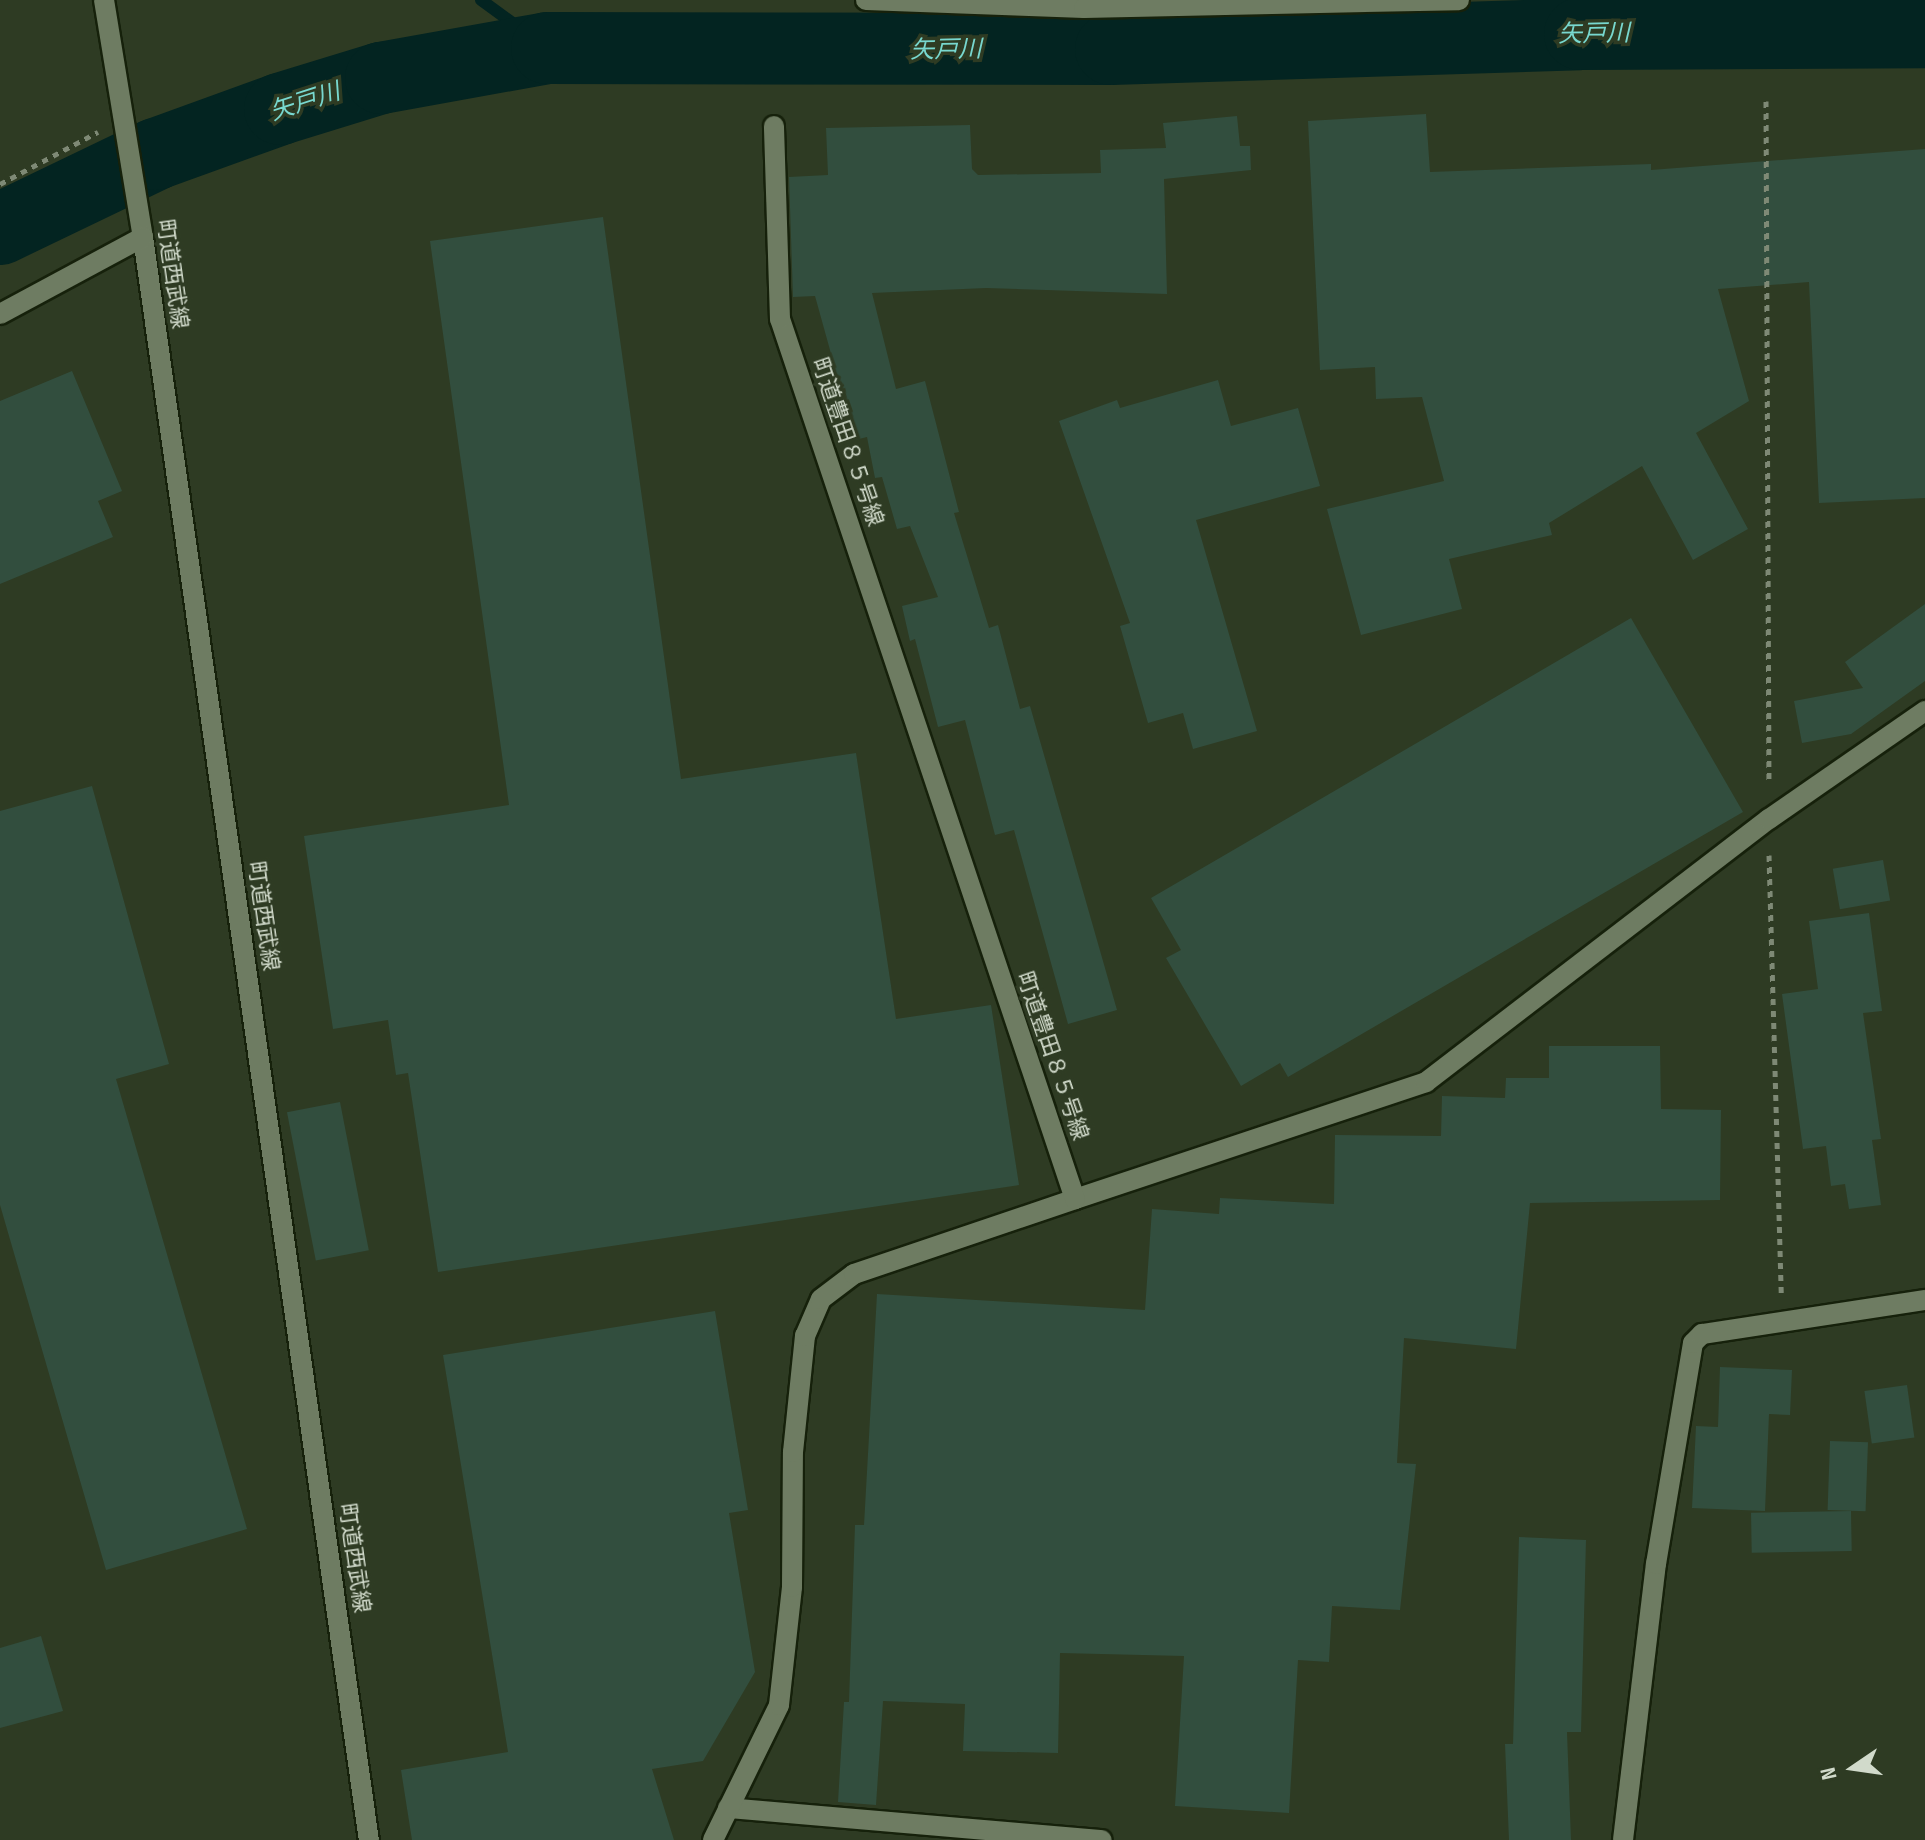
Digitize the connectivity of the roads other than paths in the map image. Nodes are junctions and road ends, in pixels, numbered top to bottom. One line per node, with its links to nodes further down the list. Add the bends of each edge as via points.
1 (104, 0): 6 (street, 町道西武線)
2 (866, 0): 4 (street)
3 (1459, 0): 4 (street)
4 (1084, 4)
5 (774, 126): 9 (street, 町道豊田８５号線, via 780,319)
6 (143, 237): 7 (street); 12 (street, 町道西武線)
7 (0, 314)
8 (1925, 711): 9 (street, via 1769,819 1426,1082)
9 (1075, 1199): 11 (street, via 854,1274 821,1299 805,1336 793,1452 792,1587 779,1705)
10 (1925, 1300): 15 (street, via 1702,1334 1693,1343 1656,1564)
11 (728, 1808): 13 (street); 14 (street)
12 (369, 1840)
13 (713, 1840)
14 (1102, 1840)
15 (1623, 1840)

